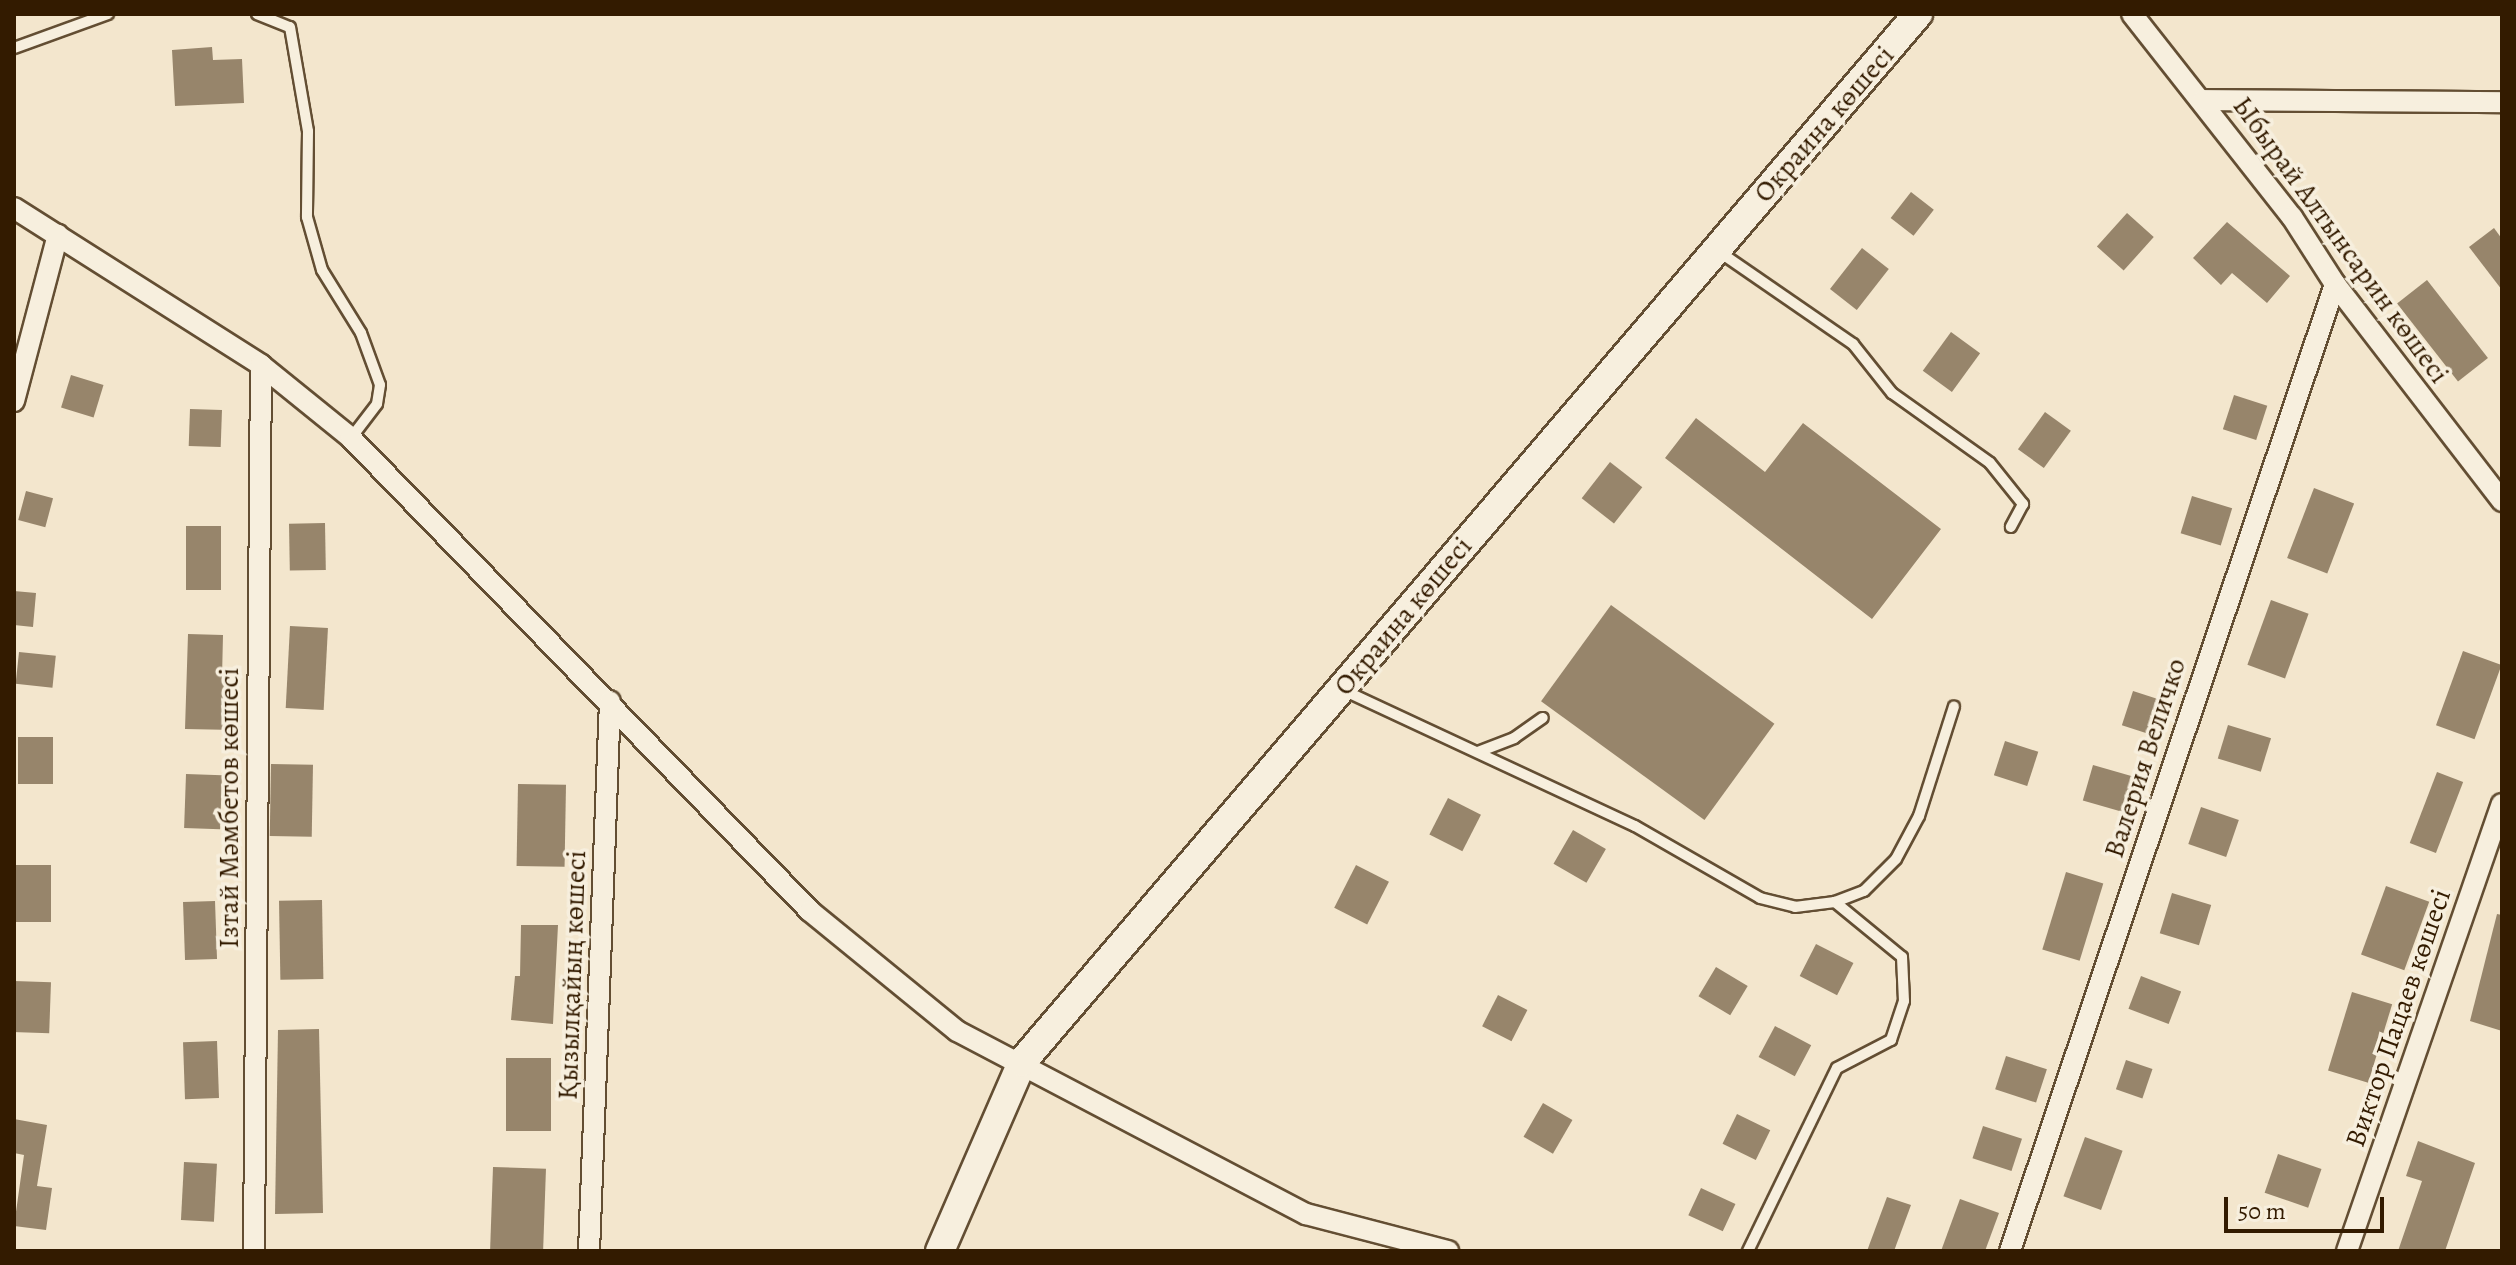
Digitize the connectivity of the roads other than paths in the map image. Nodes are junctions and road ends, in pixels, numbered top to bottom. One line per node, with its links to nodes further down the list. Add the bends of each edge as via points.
1 (108, 14): 5 (lane)
2 (257, 14): 14 (lane, via 290,27 308,131 307,217 322,270 361,333 380,385 377,404)
3 (1918, 14): 10 (street, Окраина көшесі)
4 (2132, 14): 6 (street, Ыбырай Алтынсарин көшесі)
5 (14, 48)
6 (2203, 100): 7 (street); 11 (street, Ыбырай Алтынсарин көшесі)
7 (2502, 102)
8 (14, 208): 9 (street)
9 (58, 235): 12 (street); 13 (street)
10 (1716, 250): 16 (lane, via 1853,344 1892,393 1990,463 2023,504); 17 (street, Окраина көшесі)
11 (2335, 284): 15 (street, Ыбырай Алтынсарин көшесі); 32 (street, Валерия Величко)
12 (261, 365): 14 (street); 26 (street, Ізтай Мәмбетов көшесі)
13 (14, 401)
14 (351, 438): 18 (street)
15 (2502, 501)
16 (2011, 527)
17 (1341, 689): 21 (lane); 24 (street, Окраина көшесі)
18 (610, 701): 24 (street, via 810,911 957,1031); 27 (street, Қызылқайың көшесі)
19 (1954, 706): 23 (lane, via 1919,816 1896,859 1864,891)
20 (1543, 718): 21 (lane, via 1514,738)
21 (1478, 752): 23 (lane, via 1635,826 1760,898 1795,907)
22 (2502, 804): 33 (street, Виктор Пацаев көшесі)
23 (1835, 902): 31 (lane, via 1902,957 1904,1001 1891,1040 1837,1068)
24 (1022, 1062): 25 (street, via 1306,1214); 28 (street, Окраина көшесі)
25 (1371, 1231): 29 (street); 30 (street)
26 (254, 1251)
27 (589, 1251)
28 (940, 1251)
29 (1364, 1251)
30 (1448, 1251)
31 (1748, 1251)
32 (2010, 1251)
33 (2347, 1251)

